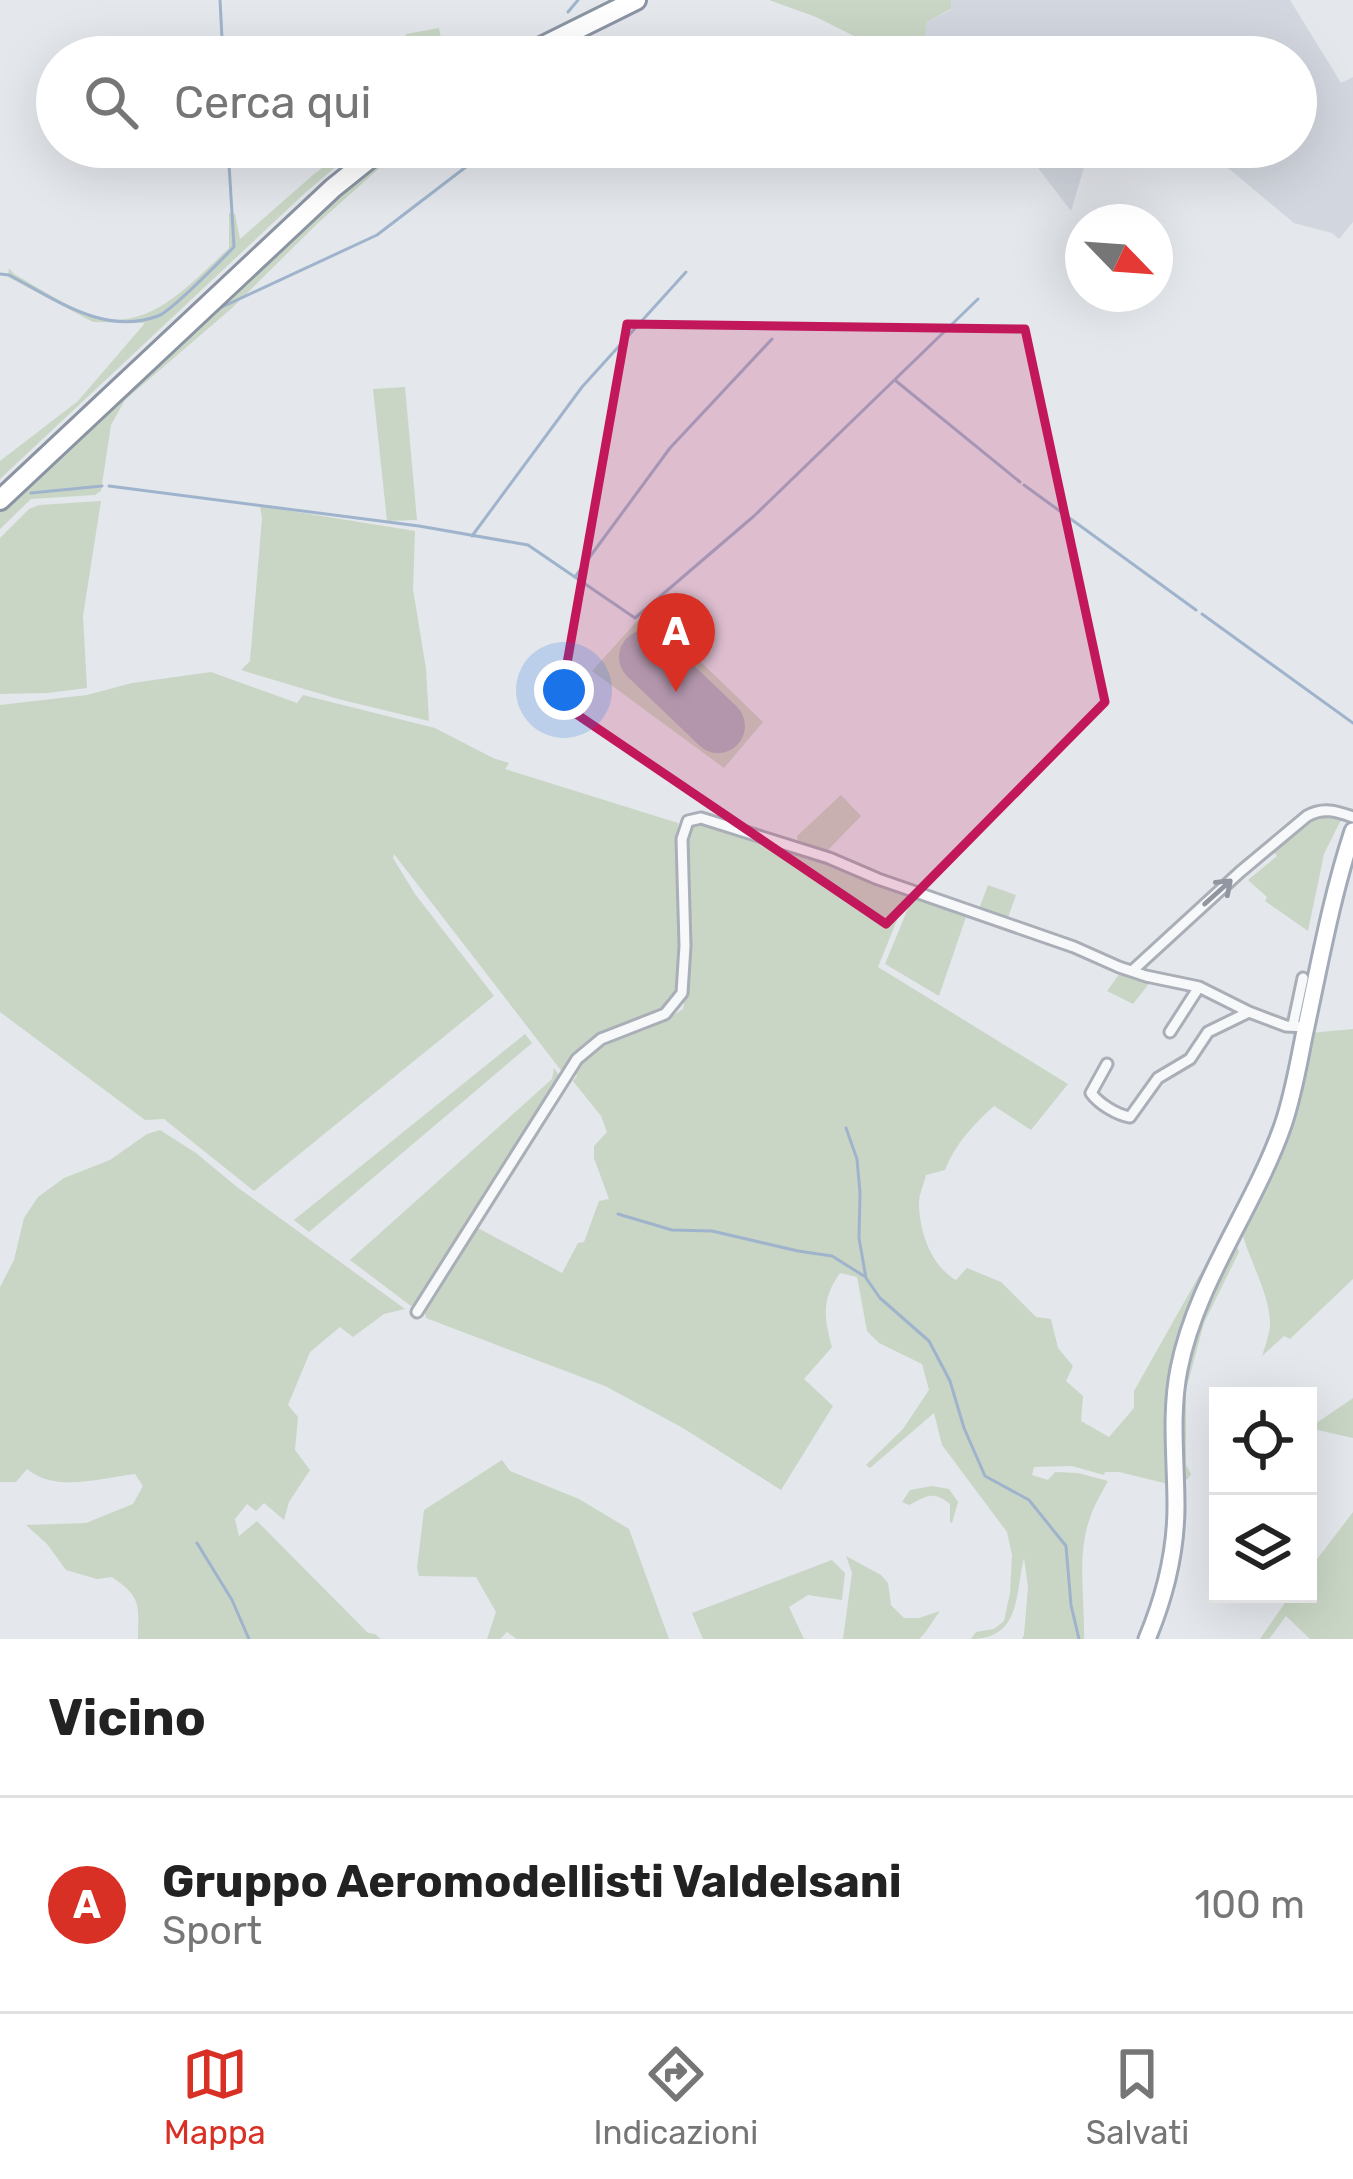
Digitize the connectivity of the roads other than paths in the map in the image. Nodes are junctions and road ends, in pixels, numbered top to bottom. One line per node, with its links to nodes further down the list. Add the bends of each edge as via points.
1 (620, 2): 2 (highway)
2 (554, 36)
3 (346, 168): 5 (highway)
4 (358, 168): 6 (highway)
5 (0, 487)
6 (0, 500)
7 (1353, 817): 9 (street, one-way to 7, via 1302,820 1324,810)
8 (1353, 831): 13 (main road)
9 (1132, 971): 11 (street); 16 (street, via 830,858 701,818 688,821 682,993 665,1014 601,1039 577,1059)
10 (1304, 978): 13 (street)
11 (1199, 987): 12 (street); 14 (street)
12 (1249, 1012): 13 (street); 15 (street, via 1208,1032 1130,1117 1091,1093)
13 (1300, 1026): 17 (main road, via 1272,1153 1186,1338 1174,1408 1174,1547)
14 (1169, 1032)
15 (1107, 1064)
16 (417, 1312)
17 (1147, 1639)

